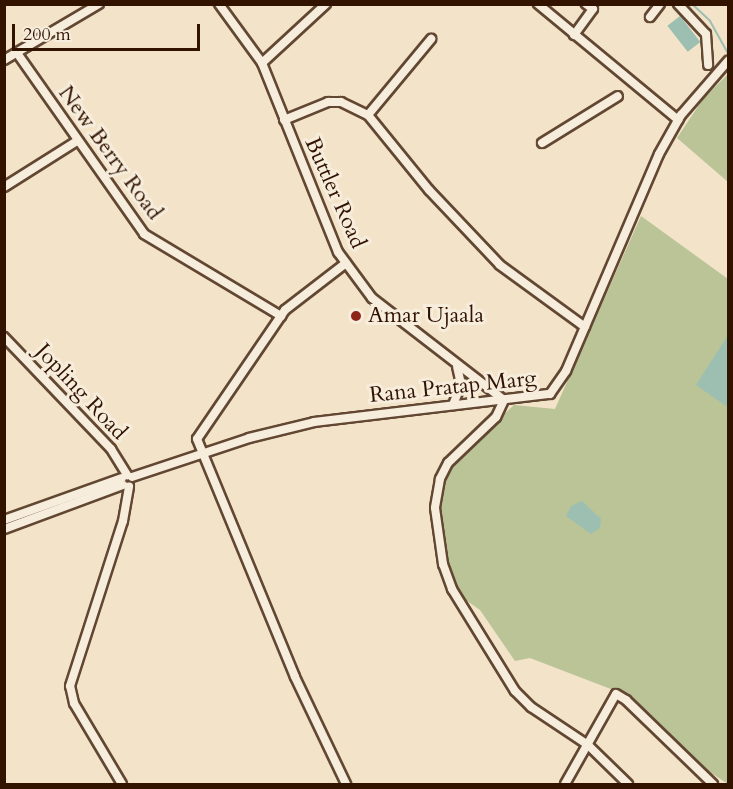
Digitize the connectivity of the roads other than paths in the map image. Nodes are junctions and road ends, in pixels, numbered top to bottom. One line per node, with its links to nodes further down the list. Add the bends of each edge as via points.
1 (99, 4): 11 (street)
2 (219, 4): 14 (street, Buttler Road)
3 (326, 4): 14 (street)
4 (538, 4): 9 (street)
5 (660, 4): 8 (street)
6 (678, 4): 15 (street, via 706,34)
7 (592, 6): 9 (street)
8 (650, 17)
9 (574, 35): 19 (street)
10 (431, 39): 17 (street)
11 (17, 53): 12 (street); 20 (street, New Berry Road)
12 (4, 60)
13 (729, 61): 19 (street, Rana Pratap Marg)
14 (262, 63): 18 (street, Buttler Road)
15 (708, 65)
16 (618, 96): 21 (street)
17 (368, 115): 18 (street, via 341,102 328,102); 25 (street, via 429,190 500,265)
18 (284, 120): 23 (street, Buttler Road, via 325,222)
19 (678, 120): 25 (street, Rana Pratap Marg, via 659,154)
20 (77, 141): 22 (street); 24 (street, New Berry Road, via 144,234)
21 (542, 143)
22 (4, 187)
23 (346, 262): 24 (street); 27 (street, Buttler Road, via 372,298)
24 (281, 316): 30 (street, via 197,439)
25 (585, 327): 28 (street, Rana Pratap Marg, via 566,371 550,394)
26 (4, 337): 31 (street, Jopling Road, via 111,449)
27 (457, 367): 28 (street, Buttler Road); 29 (street, via 461,384)
28 (504, 400): 29 (street, Rana Pratap Marg); 34 (street, via 496,417 448,464 440,479 435,507 443,564 452,589 515,691 531,707)
29 (453, 405): 30 (street, Rana Pratap Marg, via 314,422)
30 (201, 453): 31 (street, Rana Pratap Marg); 36 (street, via 295,677)
31 (127, 480): 32 (street, Rana Pratap Marg); 33 (street, Rana Pratap Marg); 35 (street, via 123,521 70,686 74,703)
32 (4, 520)
33 (4, 529)
34 (588, 746): 37 (street); 38 (street); 39 (street, via 616,694)
35 (122, 784)
36 (346, 784)
37 (565, 784)
38 (628, 784)
39 (713, 784)

